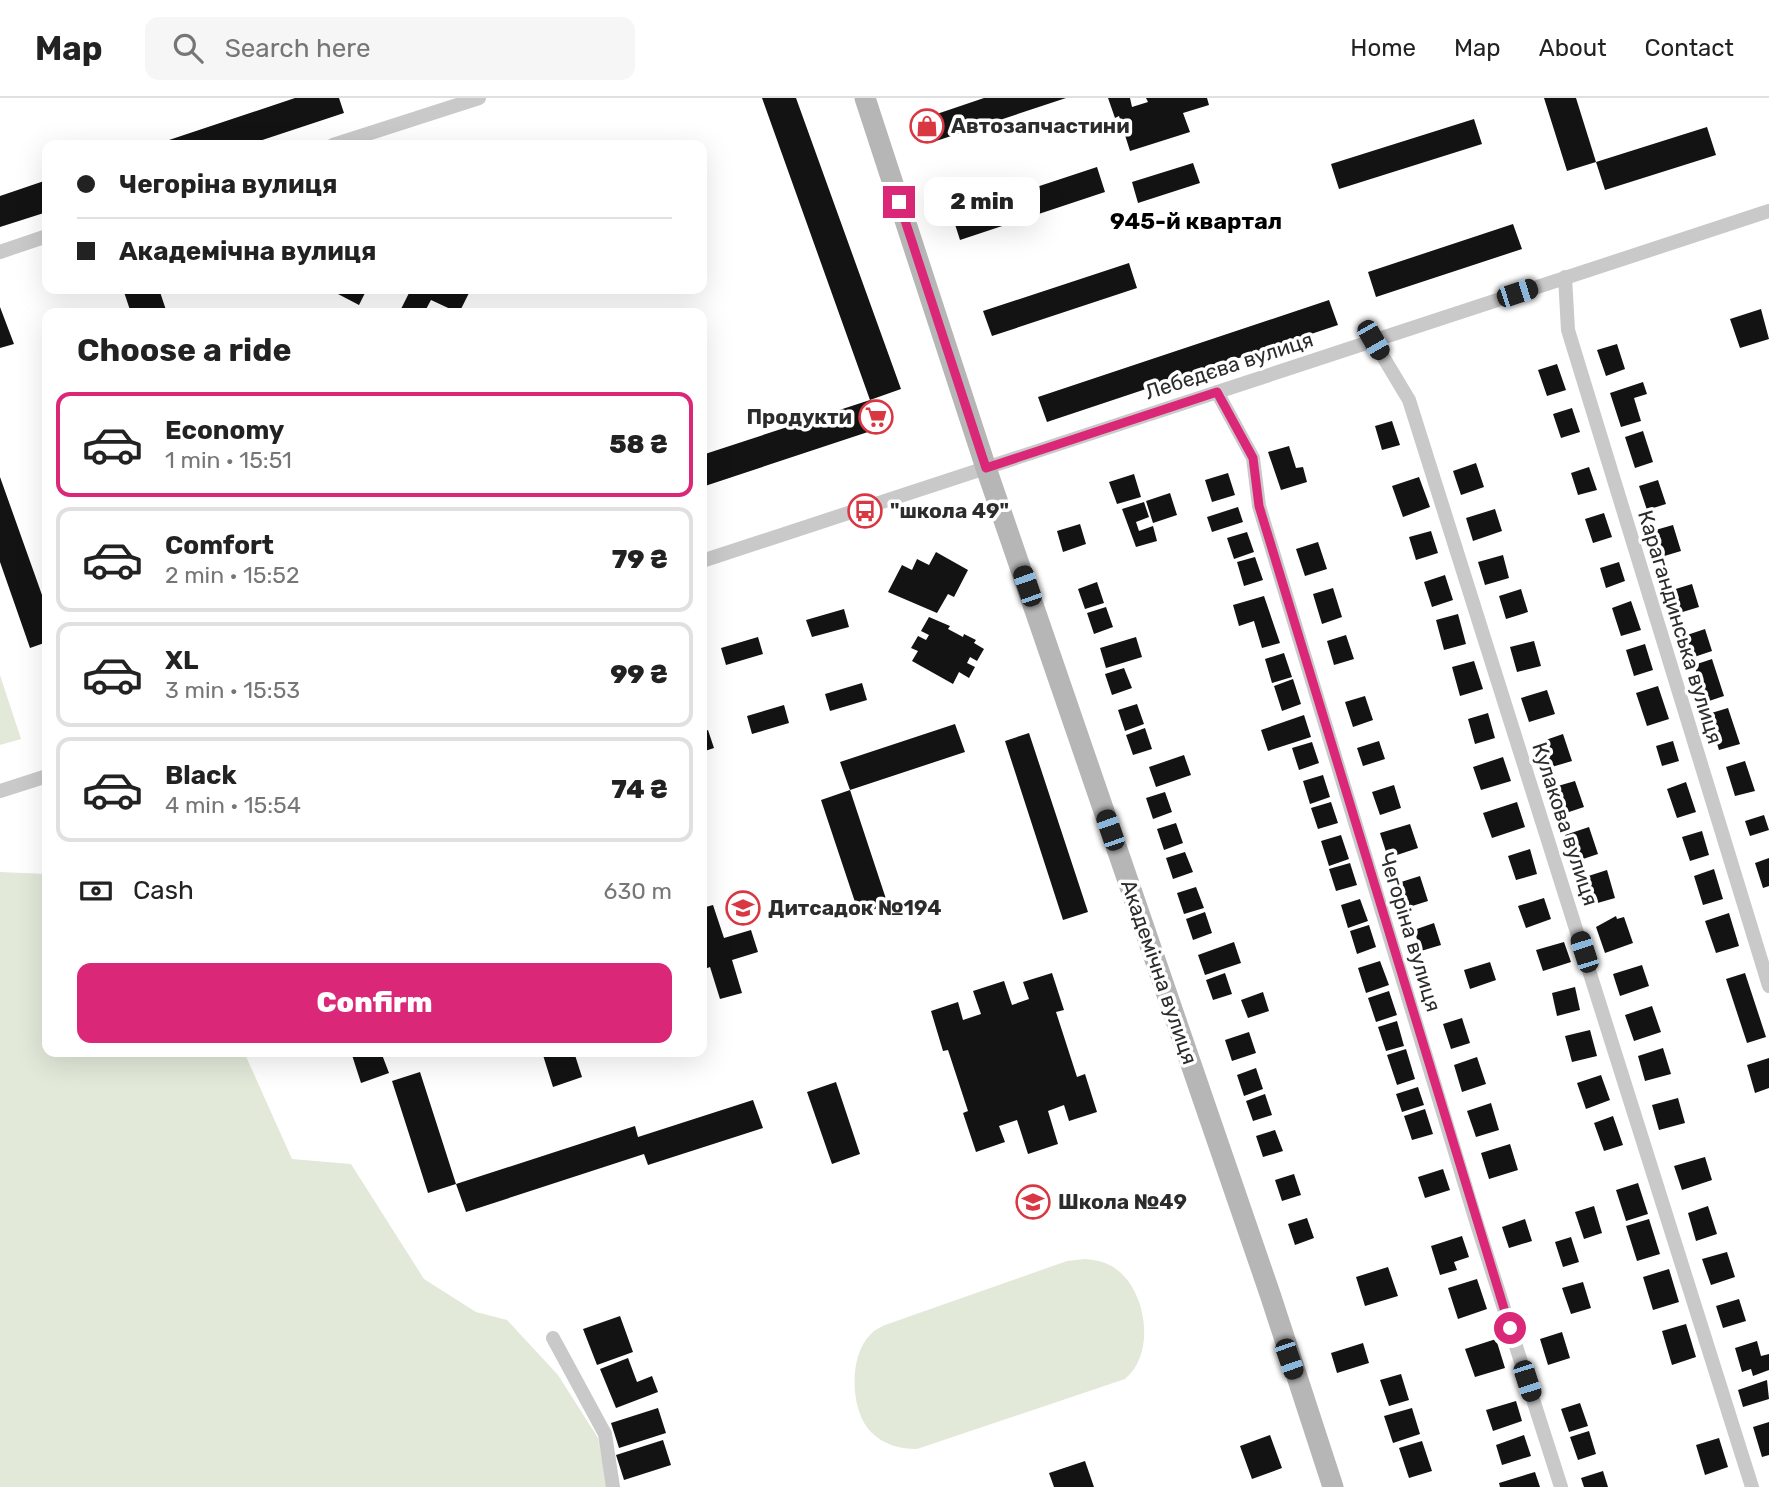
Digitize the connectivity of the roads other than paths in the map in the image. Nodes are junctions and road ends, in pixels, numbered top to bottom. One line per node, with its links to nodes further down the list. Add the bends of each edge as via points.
1 (480, 98): 3 (street)
2 (865, 98): 10 (main road, Академічна вулиця)
3 (349, 140)
4 (1769, 211): 7 (street, Лебедєва вулиця)
5 (42, 238): 6 (street)
6 (0, 252)
7 (1565, 277): 8 (street, Лебедєва вулиця); 14 (street, Карагандинська вулиця, via 1568,330)
8 (1373, 340): 9 (street, Лебедєва вулиця); 19 (street, Кулакова вулиця, via 1409,400)
9 (1217, 392): 10 (street, Лебедєва вулиця); 18 (street, Чегоріна вулиця, via 1253,458 1259,506)
10 (986, 468): 11 (street, Лебедєва вулиця); 17 (main road, Академічна вулиця)
11 (707, 559)
12 (42, 778): 13 (street)
13 (0, 792)
14 (1769, 986)
15 (553, 1338): 16 (street, via 605,1434)
16 (613, 1487)
17 (1333, 1487)
18 (1561, 1487)
19 (1752, 1487)

